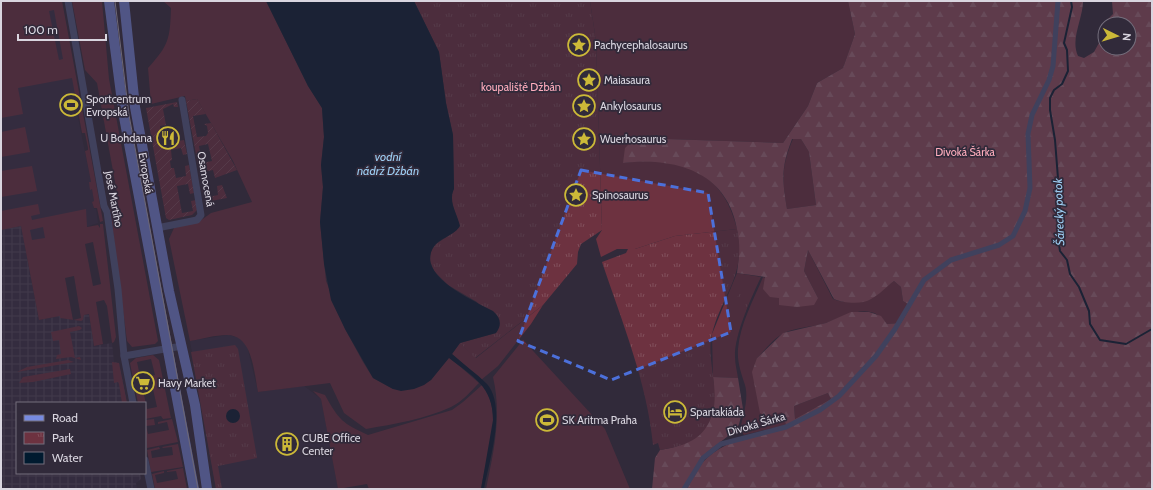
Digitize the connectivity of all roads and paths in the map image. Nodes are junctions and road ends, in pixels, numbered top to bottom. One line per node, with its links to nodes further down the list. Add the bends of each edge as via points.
1 (68, 1): 9 (street, José Martího, via 102,199 107,212)
2 (109, 1): 8 (main road, Evropská, via 121,102)
3 (124, 1): 6 (main road, Evropská, via 135,107)
4 (1058, 1): 15 (street, Divoká Šárka, via 1053,66 1032,115 1028,134 1030,188 1025,211 1013,236 998,245 952,260 924,280 895,330 876,356 839,396 820,410 786,427 721,444 703,458)
5 (182, 100): 6 (street, Osamocená, via 201,215 197,220)
6 (157, 228): 7 (main road, Evropská)
7 (182, 346): 8 (street); 14 (main road, Evropská, via 195,405)
8 (166, 348): 9 (street); 13 (main road, Evropská)
9 (124, 356): 10 (street, José Martího)
10 (133, 402)
11 (146, 465): 12 (street)
12 (151, 489)
13 (194, 489)
14 (207, 489)
15 (684, 489)

